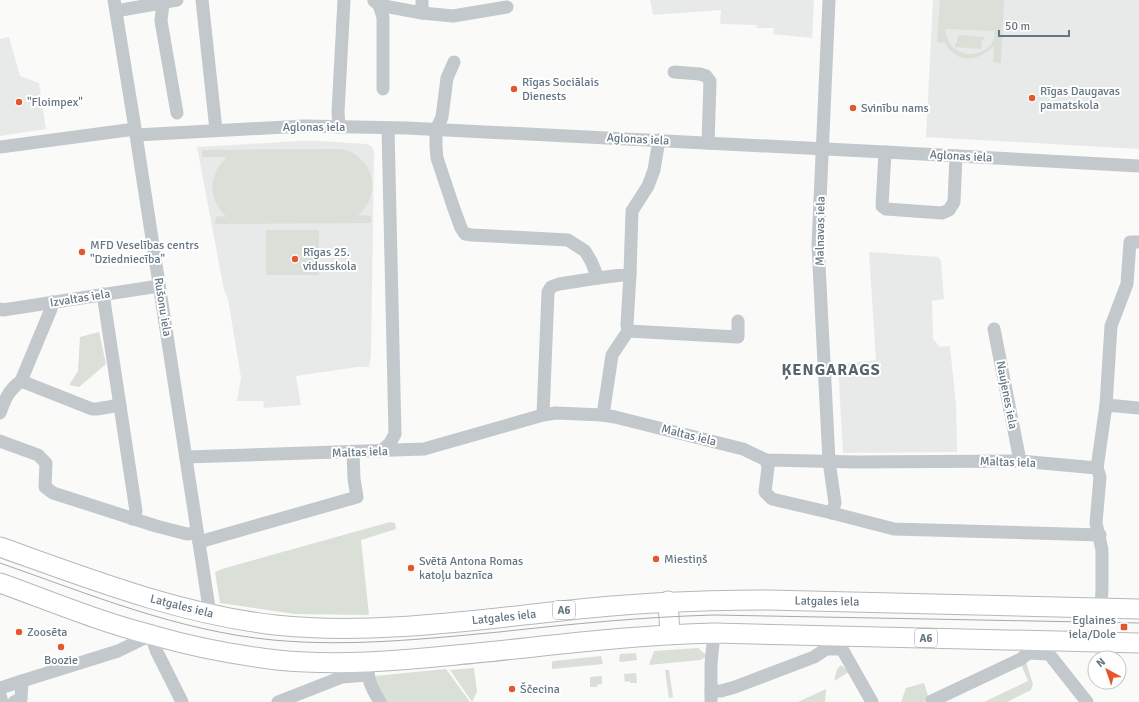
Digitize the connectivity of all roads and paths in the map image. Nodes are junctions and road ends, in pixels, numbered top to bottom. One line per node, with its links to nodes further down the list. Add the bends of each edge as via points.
1 (177, 0): 5 (street)
2 (202, 0): 16 (street)
3 (344, 0): 14 (street)
4 (829, 0): 22 (street, Malnavas iela)
5 (163, 2): 7 (street); 13 (street, via 161,20)
6 (376, 3): 8 (street); 12 (street, via 383,17)
7 (115, 6): 18 (street, Rušonu iela)
8 (422, 6): 9 (street, via 453,16)
9 (507, 7)
10 (454, 62): 17 (street, via 447,78 442,117)
11 (674, 72): 20 (street, via 700,74 710,81)
12 (383, 89)
13 (177, 113)
14 (339, 127): 15 (street, Aglonas iela); 16 (street, Aglonas iela)
15 (388, 128): 17 (street, Aglonas iela); 43 (street)
16 (216, 130): 18 (street, Aglonas iela)
17 (436, 130): 19 (street, Aglonas iela); 28 (street, via 437,158 465,234 568,240 585,251)
18 (136, 132): 21 (street, Aglonas iela); 29 (street, Rušonu iela)
19 (659, 140): 20 (street, Aglonas iela); 27 (street, via 654,170 648,186 632,211)
20 (708, 143): 22 (street, Aglonas iela)
21 (0, 147)
22 (822, 148): 23 (street, Aglonas iela); 50 (street, Malnavas iela, via 818,245)
23 (885, 152): 24 (street, Aglonas iela); 24 (street, via 882,206 886,209 942,213 949,210 954,202)
24 (956, 156): 25 (street, Aglonas iela)
25 (1139, 166)
26 (1139, 242): 38 (street, via 1130,242 1127,284 1111,326)
27 (630, 274): 28 (street); 35 (street)
28 (598, 278): 41 (street, via 559,284 551,287 548,292)
29 (160, 286): 30 (street, Izvaltas iela); 48 (street, Rušonu iela)
30 (103, 294): 31 (street, Izvaltas iela); 37 (street)
31 (52, 302): 32 (street, Izvaltas iela); 36 (street)
32 (0, 309)
33 (738, 321): 35 (street, via 738,337)
34 (994, 329): 51 (street, Naujenes iela)
35 (628, 331): 42 (street, via 612,355)
36 (21, 382): 37 (street, via 92,409); 40 (street, via 12,388 6,397)
37 (120, 405): 54 (street, via 136,511)
38 (1106, 405): 39 (street); 52 (street)
39 (1139, 408)
40 (0, 414)
41 (543, 415): 42 (street, Maltas iela); 45 (street, Maltas iela)
42 (603, 415): 49 (street, Maltas iela, via 743,449)
43 (395, 434): 45 (street); 46 (street)
44 (0, 441): 54 (street, via 38,455 46,462 45,487 53,493)
45 (413, 450): 46 (street, Maltas iela)
46 (381, 451): 47 (street, Maltas iela)
47 (353, 452): 48 (street, Maltas iela); 56 (street, via 357,497)
48 (186, 457): 56 (street, Rušonu iela)
49 (766, 460): 50 (street, Maltas iela); 53 (street, via 768,467 765,492 772,499)
50 (829, 461): 51 (street, Maltas iela); 53 (street, Malnavas iela, via 835,503)
51 (1020, 461): 52 (street, Maltas iela)
52 (1097, 468): 55 (street, via 1100,477 1096,523)
53 (832, 513): 55 (street, via 894,529)
54 (132, 519): 56 (street)
55 (1100, 535): 60 (street)
56 (198, 538): 62 (street, Rušonu iela)
57 (0, 547): 62 (highway, Latgales iela / A6, via 135,594)
58 (0, 583): 65 (highway, A6)
59 (668, 602): 60 (highway, Latgales iela / A6, via 768,600); 62 (highway, Latgales iela / A6, via 436,624 343,628 275,624); 64 (highway)
60 (1101, 608): 61 (highway, Latgales iela / A6)
61 (1139, 609)
62 (210, 614)
63 (714, 633): 64 (highway, A6); 66 (highway, A6); 73 (street)
64 (670, 634): 69 (highway, A6, via 470,654)
65 (151, 635): 69 (highway, A6, via 197,647 278,660); 70 (street, via 118,651); 76 (street)
66 (834, 642): 68 (highway, A6); 73 (street, via 814,656); 79 (street, via 842,649)
67 (1139, 643): 68 (highway, A6)
68 (1039, 647): 80 (street, via 1001,669); 81 (street, via 1049,654)
69 (368, 669): 77 (street); 78 (street, via 370,686)
70 (22, 681): 71 (street); 74 (street)
71 (0, 688)
72 (0, 695): 75 (street)
73 (711, 697)
74 (19, 701)
75 (2, 702)
76 (182, 702)
77 (278, 702)
78 (380, 702)
79 (872, 702)
80 (931, 702)
81 (1087, 702)

